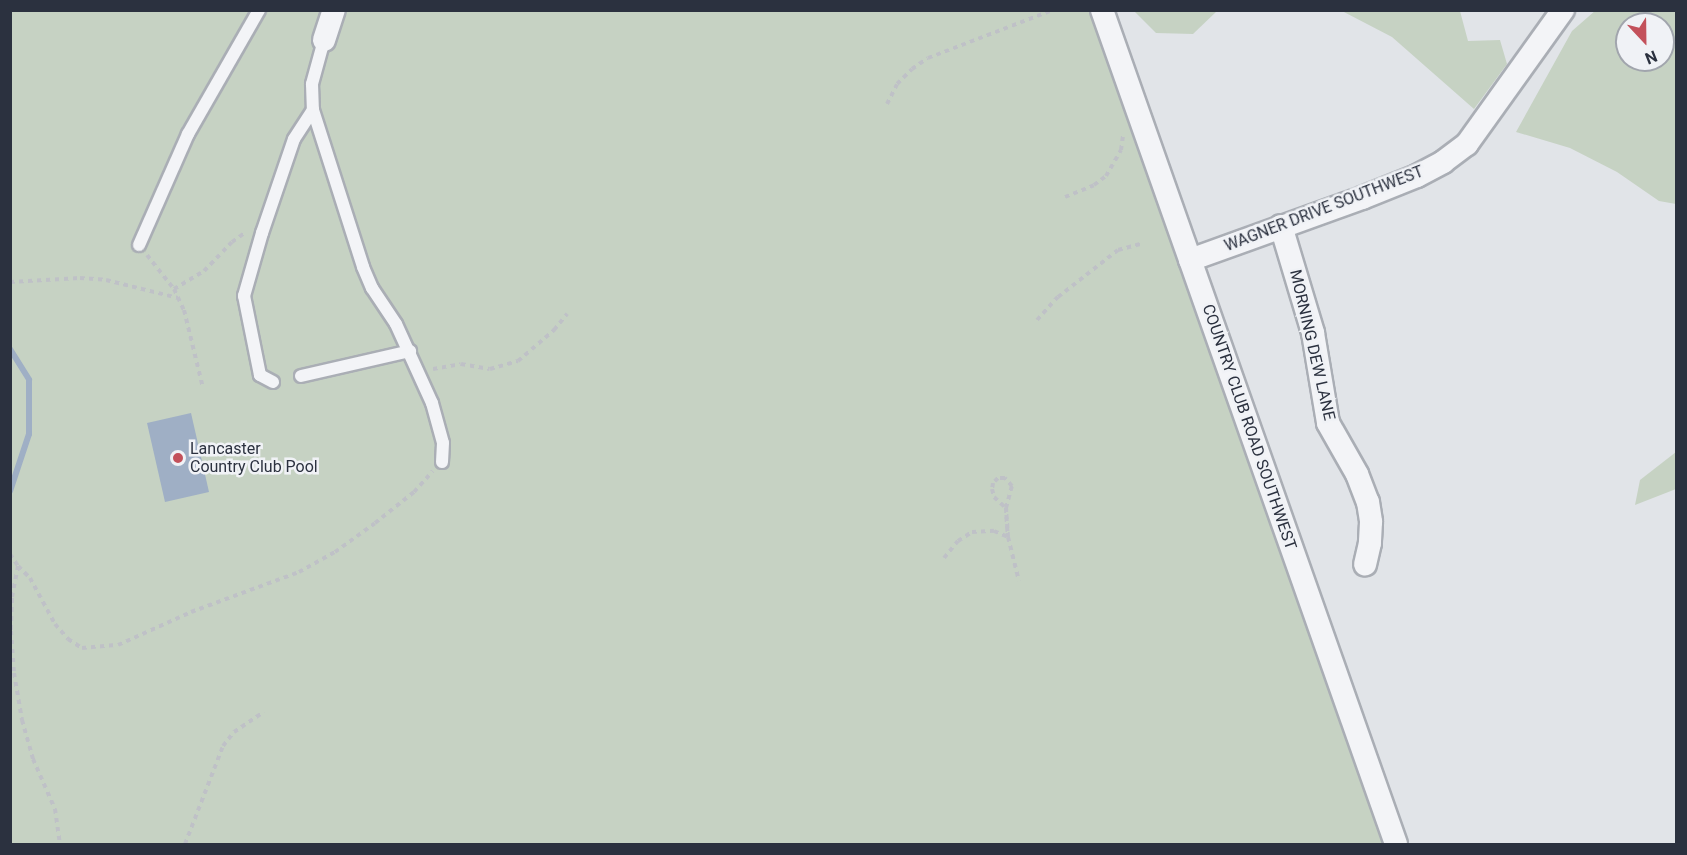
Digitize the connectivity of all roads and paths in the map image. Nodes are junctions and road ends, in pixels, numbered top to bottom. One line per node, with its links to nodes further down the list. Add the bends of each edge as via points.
1 (259, 10): 14 (lane, via 188,134)
2 (334, 10): 6 (street)
3 (1053, 10): 7 (path, via 928,58 897,84)
4 (1102, 10): 15 (street, COUNTRY CLUB ROAD SOUTHWEST)
5 (1563, 10): 11 (street, WAGNER DRIVE SOUTHWEST, via 1459,150 1417,176)
6 (324, 40): 8 (lane, via 312,84)
7 (887, 104)
8 (313, 110): 12 (lane, via 294,139); 21 (lane, via 363,267)
9 (1121, 127): 10 (path, via 1121,150 1106,176)
10 (1065, 197)
11 (1281, 226): 15 (street, WAGNER DRIVE SOUTHWEST); 31 (street, MORNING DEW LANE, via 1312,333 1328,423 1368,502 1371,533)
12 (262, 233): 17 (path, via 244,233 204,271); 24 (lane, via 244,296 260,375)
13 (1140, 244): 20 (path, via 1118,250 1058,297)
14 (139, 245): 17 (path)
15 (1190, 260): 37 (street, COUNTRY CLUB ROAD SOUTHWEST)
16 (10, 282): 18 (path, via 106,280)
17 (174, 289): 18 (path)
18 (178, 298): 25 (path, via 193,336)
19 (567, 314): 22 (path, via 518,361 490,369 449,364)
20 (1037, 320)
21 (410, 351): 22 (lane); 23 (lane)
22 (420, 374): 26 (lane, via 443,443)
23 (301, 376)
24 (273, 382)
25 (203, 388)
26 (442, 462): 32 (path, via 414,492 335,552 299,572 191,612 118,645 82,648 68,639 30,578)
27 (1006, 508): 27 (path, via 1012,486 1005,477 998,478 993,483 994,497); 28 (path)
28 (1008, 537): 30 (path, via 994,531 972,532); 33 (path)
29 (10, 554): 32 (path)
30 (944, 558)
31 (1365, 564)
32 (18, 566): 35 (path, via 12,598 14,673 22,720 33,759 55,810)
33 (1019, 581)
34 (264, 712): 36 (path, via 234,732 223,746)
35 (60, 844)
36 (185, 844)
37 (1396, 844)

